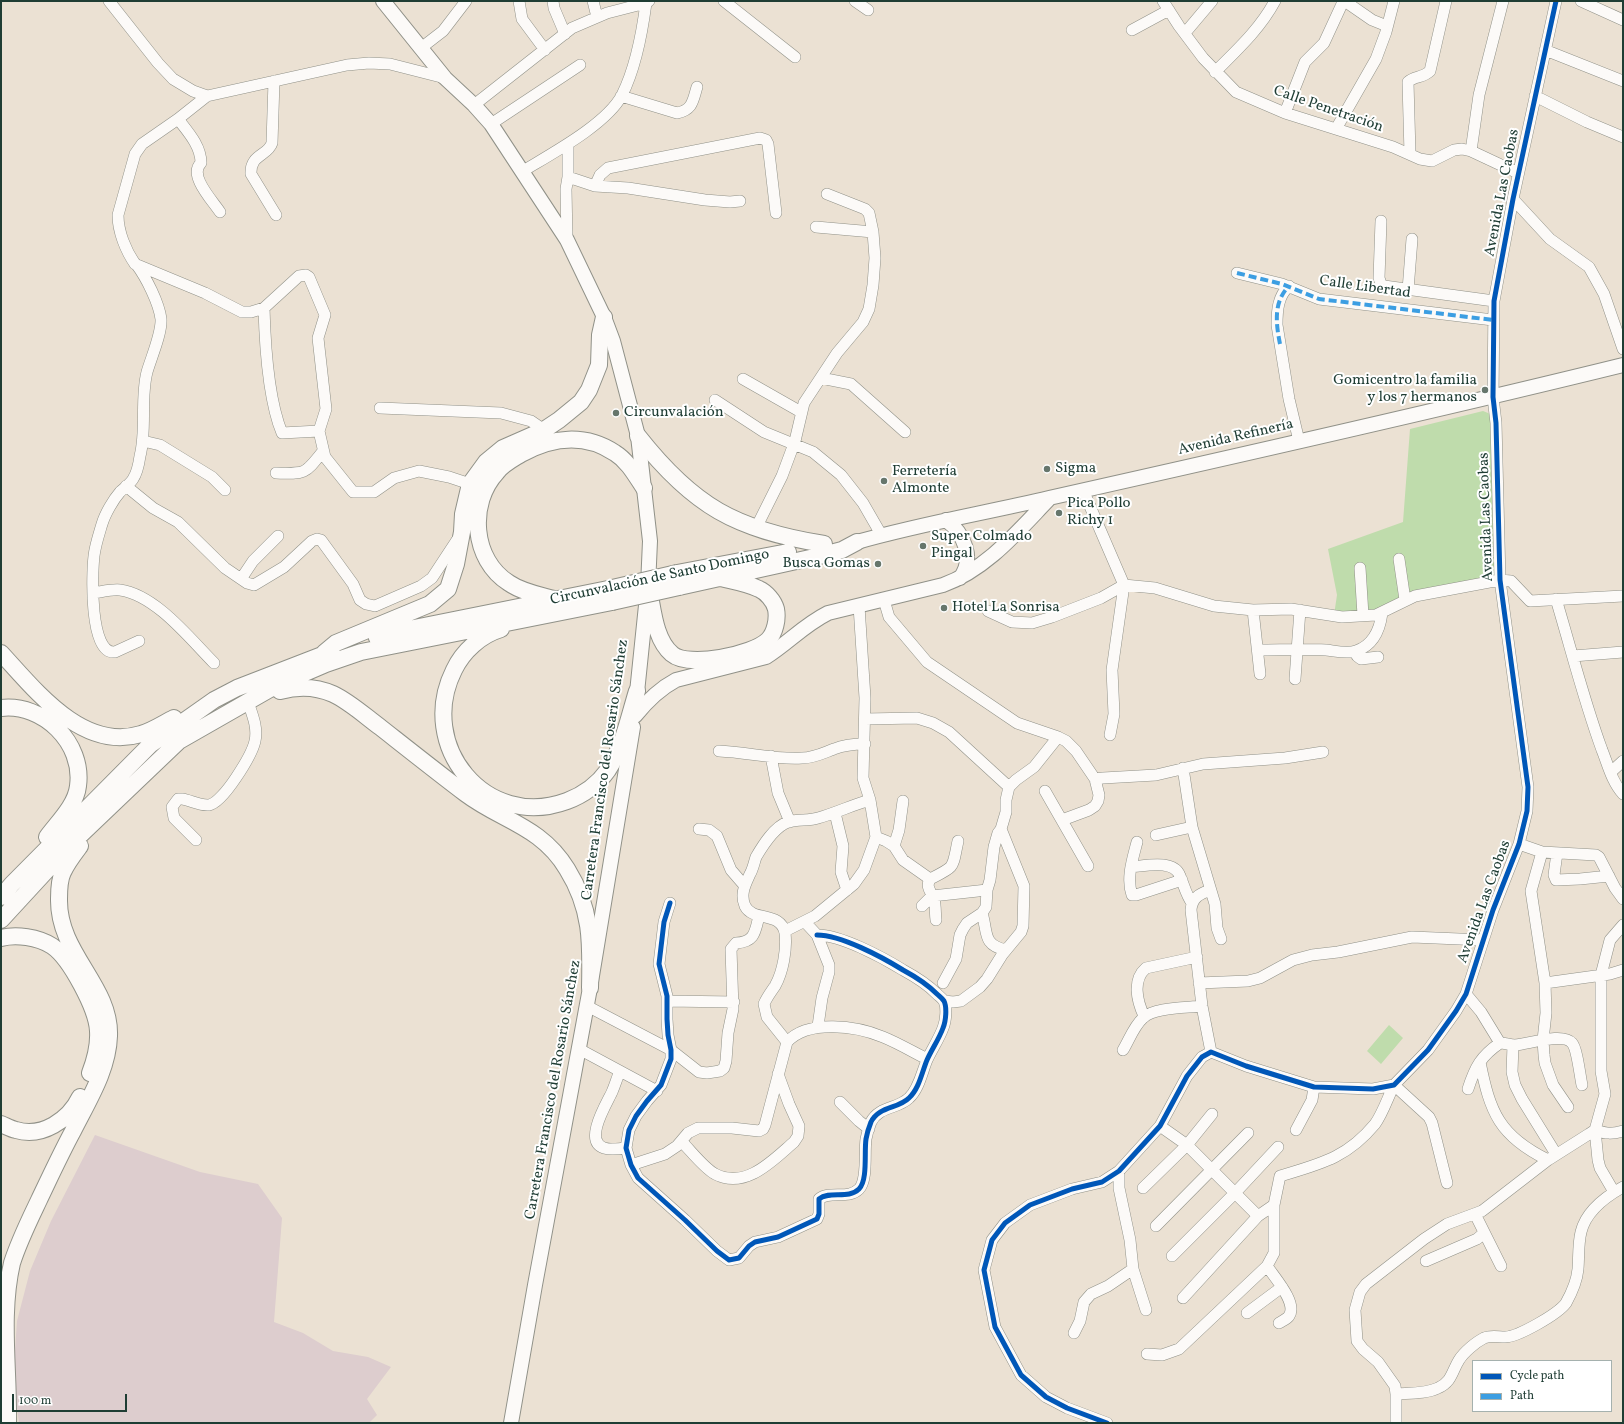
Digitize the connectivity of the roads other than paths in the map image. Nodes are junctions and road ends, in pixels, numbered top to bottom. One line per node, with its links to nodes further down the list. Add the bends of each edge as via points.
1 (109, 1): 35 (street, via 158,64 173,79)
2 (383, 1): 25 (main road, Carretera Francisco del Rosario Sánchez)
3 (466, 1): 25 (street, via 443,31)
4 (519, 1): 26 (street, via 522,19)
5 (553, 1): 23 (street)
6 (593, 1): 19 (street)
7 (724, 1): 28 (street)
8 (855, 1): 18 (street)
9 (1212, 1): 24 (street)
10 (1275, 1): 30 (street, via 1246,42)
11 (1394, 1): 21 (street)
12 (1446, 1): 46 (street, via 1430,71 1408,82)
13 (1503, 1): 45 (street, via 1479,95)
14 (1556, 1): 27 (street, Avenida Las Caobas)
15 (1581, 1): 20 (street)
16 (646, 2): 19 (street); 36 (street, via 633,67)
17 (1166, 5): 22 (street); 24 (street, Calle Penetración)
18 (868, 10)
19 (597, 16): 23 (street)
20 (1623, 20)
21 (1386, 26): 39 (street, via 1372,20 1346,2 1342,4 1324,43 1306,62); 42 (street, via 1376,59)
22 (1132, 30)
23 (565, 34): 26 (street)
24 (1185, 34): 30 (street, Calle Penetración)
25 (421, 48): 31 (main road, Carretera Francisco del Rosario Sánchez)
26 (545, 50): 38 (street)
27 (1545, 50): 33 (street); 37 (street, Avenida Las Caobas)
28 (795, 57)
29 (580, 65): 41 (street)
30 (1215, 72): 39 (street, Calle Penetración, via 1234,91)
31 (445, 78): 32 (street, via 390,64 369,63 347,65); 38 (main road, Carretera Francisco del Rosario Sánchez)
32 (274, 81): 35 (street); 56 (street, via 272,143 270,148 256,159 251,170)
33 (1623, 81)
34 (697, 87): 36 (street, via 688,109 677,113)
35 (207, 96): 40 (street)
36 (621, 96): 44 (street, via 609,112)
37 (1535, 96): 43 (street); 48 (street, Avenida Las Caobas)
38 (474, 105): 41 (main road, Carretera Francisco del Rosario Sánchez)
39 (1285, 113): 42 (street, Calle Penetración)
40 (178, 119): 54 (street, via 194,140 201,155 202,162 196,171 198,180); 62 (street, via 142,144 136,154 118,216 118,226)
41 (491, 124): 47 (main road, Carretera Francisco del Rosario Sánchez)
42 (1336, 129): 46 (street, Calle Penetración)
43 (1623, 137)
44 (568, 144): 47 (street); 49 (street)
45 (1471, 151): 46 (street, Calle Penetración, via 1458,149 1429,161 1420,160); 48 (street, Calle Penetración)
46 (1410, 154)
47 (523, 171): 61 (main road, Carretera Francisco del Rosario Sánchez)
48 (1518, 173): 52 (street, Avenida Las Caobas)
49 (568, 177): 50 (street); 61 (street)
50 (595, 186): 53 (street, via 628,188 705,200); 55 (street, via 600,175 608,168 760,138 768,144)
51 (827, 194): 59 (street, via 865,209 869,213)
52 (1513, 199): 66 (street, Avenida Las Caobas); 70 (street, via 1550,239 1589,267 1604,294)
53 (740, 200)
54 (220, 212)
55 (776, 213)
56 (276, 215)
57 (1381, 220): 65 (street, via 1381,284)
58 (816, 227): 59 (street)
59 (873, 232): 72 (street, via 874,285 869,309 863,322 837,353)
60 (1412, 239): 65 (street)
61 (567, 240): 68 (main road, Carretera Francisco del Rosario Sánchez)
62 (135, 264): 67 (street, via 205,293 242,312); 82 (street, via 153,294 161,320 155,350 147,372 143,402)
63 (1237, 273): 64 (street, Calle Libertad)
64 (1289, 286): 69 (street, Calle Libertad, via 1319,299); 83 (street, via 1280,297 1277,325)
65 (1408, 290): 66 (street)
66 (1494, 301): 69 (street, Avenida Las Caobas)
67 (264, 308): 79 (street, via 272,392 276,419 282,433); 79 (street, via 299,276 309,277 324,315 318,338 326,409)
68 (604, 317): 78 (highway, via 600,335 599,365 589,390 576,408); 81 (main road, Carretera Francisco del Rosario Sánchez, via 613,341)
69 (1492, 320): 74 (street, Avenida Las Caobas)
70 (1623, 349)
71 (1623, 365): 74 (main road, Avenida Refinería)
72 (821, 378): 77 (street); 80 (street, via 851,384)
73 (742, 380): 77 (street)
74 (1493, 397): 83 (main road, Avenida Refinería); 106 (street, Avenida Las Caobas, via 1496,423)
75 (715, 400): 84 (street, via 764,432)
76 (380, 408): 78 (street, via 501,412 531,421)
77 (801, 412): 84 (street)
78 (544, 430): 87 (highway, via 502,448 486,462)
79 (319, 431): 85 (street)
80 (904, 432)
81 (638, 436): 89 (main road, Carretera Francisco del Rosario Sánchez); 94 (highway, via 658,461 689,491 731,518)
82 (143, 441): 88 (street, via 133,479); 90 (street, via 160,445 212,477)
83 (1299, 441): 91 (main road, Avenida Refinería)
84 (793, 445): 94 (street, via 782,476); 97 (street, via 813,452 841,475 863,503)
85 (323, 451): 86 (street, via 310,469 303,472); 87 (street, via 353,492 374,492 394,478 420,471)
86 (276, 473)
87 (470, 484): 95 (highway)
88 (126, 486): 103 (street, via 153,508 178,522 225,568); 109 (street, via 102,522 94,556)
89 (644, 488): 108 (main road, Carretera Francisco del Rosario Sánchez, via 650,541); 113 (highway, via 631,468 616,454 599,444 583,439 568,438 550,442 509,461 496,472 483,492 478,510 480,545 488,562 500,577 519,589)
90 (225, 490)
91 (1083, 490): 92 (main road, Avenida Refinería); 107 (street)
92 (1050, 498): 93 (main road, Avenida Refinería); 104 (main road, via 993,555)
93 (946, 520): 97 (main road, Avenida Refinería); 104 (main road, via 960,534 966,549 966,569)
94 (756, 528): 99 (highway)
95 (462, 532): 103 (street, via 432,578 421,586 374,606 360,600 353,584 317,538 284,567 260,582 254,585); 129 (highway, via 453,576 448,589 441,596 430,604 336,643)
96 (278, 536): 103 (street, via 253,561)
97 (882, 536): 98 (main road, Avenida Refinería)
98 (857, 542): 99 (highway, Circunvalación de Santo Domingo, via 839,541); 102 (highway, Circunvalación de Santo Domingo, via 842,550)
99 (824, 544): 105 (highway, Circunvalación de Santo Domingo)
100 (1398, 558): 115 (street)
101 (1360, 568): 122 (street)
102 (720, 578): 105 (highway, Circunvalación de Santo Domingo); 108 (highway, via 760,589 774,603 776,626 768,640 758,647 706,660 682,659 672,655 664,645 658,634)
103 (241, 579)
104 (960, 579): 114 (main road)
105 (678, 580): 110 (highway, Circunvalación de Santo Domingo, bridge)
106 (1500, 580): 112 (street, via 1511,581 1530,601); 115 (street); 168 (street, Avenida Las Caobas, via 1528,787 1527,811)
107 (1124, 585): 117 (street, via 1155,588 1214,606); 119 (street, via 1101,598 1032,623 1012,622); 141 (street, via 1112,674 1114,714)
108 (648, 586): 135 (main road, Carretera Francisco del Rosario Sánchez)
109 (93, 593): 123 (street, via 97,634 107,651 115,652); 132 (street, via 120,590 143,598 167,616)
110 (610, 595): 113 (highway, Circunvalación de Santo Domingo); 121 (highway, Circunvalación de Santo Domingo)
111 (1623, 596): 112 (street)
112 (1556, 599): 130 (street)
113 (558, 600): 129 (highway, Circunvalación de Santo Domingo, via 414,628)
114 (884, 600): 116 (main road); 142 (street, via 889,617 927,662 1017,723)
115 (1405, 600): 120 (street)
116 (858, 606): 139 (main road, via 828,613 812,621 766,657 676,680 654,694); 140 (street)
117 (1253, 610): 118 (street); 124 (street)
118 (1300, 610): 122 (street, via 1342,617); 125 (street)
119 (988, 611)
120 (1382, 613): 122 (street); 126 (street, via 1377,634)
121 (546, 614): 135 (highway, via 483,637 457,662 449,679 443,703 447,743 455,761 472,782 503,801 522,807 540,807 577,798 607,771 624,734); 137 (highway, Circunvalación de Santo Domingo, via 361,652 277,685)
122 (1363, 615)
123 (139, 641)
124 (1258, 650): 125 (street); 133 (street)
125 (1298, 650): 126 (street); 134 (street)
126 (1357, 651): 131 (street, via 1357,656 1361,659)
127 (1623, 652): 130 (street)
128 (1, 653): 136 (highway, via 66,719 94,733 119,737 141,734)
129 (324, 653): 136 (highway, Circunvalación de Santo Domingo)
130 (1573, 656): 149 (street, via 1593,725)
131 (1378, 657)
132 (214, 663)
133 (1260, 674)
134 (1295, 679)
135 (637, 691): 139 (main road, Carretera Francisco del Rosario Sánchez)
136 (214, 700): 177 (highway, Circunvalación de Santo Domingo, via 150,745)
137 (248, 702): 156 (highway, Circunvalación de Santo Domingo, via 179,741); 165 (street, via 256,731 255,742 226,791 214,803 178,799 172,807 174,818); 206 (highway, via 294,688 307,687 334,694 467,795 540,838 566,868 583,904 591,943)
138 (1, 708): 177 (highway, via 28,709 48,720 68,741 79,771 74,799)
139 (634, 716): 206 (main road, Carretera Francisco del Rosario Sánchez)
140 (866, 719): 143 (street); 151 (street, via 917,718 933,723 949,732)
141 (1110, 735)
142 (1058, 737): 150 (street, via 1071,745); 151 (street, via 1034,767)
143 (864, 744): 146 (street, via 841,746 812,758); 154 (street, via 863,778)
144 (720, 751): 146 (street)
145 (1323, 752): 148 (street)
146 (771, 756): 159 (street, via 778,793)
147 (1623, 761): 149 (street)
148 (1183, 768): 150 (street, via 1156,775); 160 (street)
149 (1611, 772): 153 (street)
150 (1095, 780): 158 (street, via 1099,795 1095,806)
151 (1009, 787): 162 (street)
152 (1046, 791): 158 (street)
153 (1623, 794)
154 (870, 800): 157 (street); 164 (street)
155 (902, 801): 169 (street)
156 (111, 805): 190 (highway, Circunvalación de Santo Domingo, via 70,844); 273 (highway, via 62,872 59,890 61,922 67,940 106,1010 108,1052 100,1077 52,1172 12,1264 3,1320)
157 (835, 813): 159 (street, via 816,819); 179 (street, via 843,846 842,872)
158 (1062, 820): 172 (street)
159 (790, 822): 178 (street, via 781,826 761,850)
160 (1192, 827): 163 (street); 181 (street)
161 (699, 829): 178 (street, via 709,830 717,836 731,870)
162 (1001, 829): 180 (street, via 994,847); 199 (street, via 1024,886 1024,926 1018,938)
163 (1156, 835)
164 (876, 837): 169 (street); 179 (street, via 864,870)
165 (196, 840)
166 (958, 841): 175 (street, via 952,867)
167 (1137, 842): 173 (street)
168 (1519, 844): 170 (street); 198 (street, Avenida Las Caobas)
169 (894, 846): 175 (street, via 903,860)
170 (1542, 852): 171 (street); 205 (street, via 1531,891)
171 (1557, 853): 174 (street, via 1596,855); 174 (street, via 1554,875 1556,880)
172 (1088, 866)
173 (1131, 867): 176 (street, via 1159,865 1174,868); 176 (street, via 1132,895)
174 (1609, 876): 184 (street)
175 (930, 879): 182 (street, via 928,890)
176 (1182, 880): 186 (street)
177 (12, 884): 183 (highway, Circunvalación de Santo Domingo)
178 (744, 885): 189 (street, via 745,905 749,912)
179 (847, 890): 192 (street)
180 (987, 890): 182 (street); 188 (street, via 986,907)
181 (1210, 890): 186 (street, via 1200,894); 197 (street)
182 (932, 896): 187 (street); 191 (street, via 935,901)
183 (1, 897)
184 (1623, 899)
185 (670, 903): 208 (street, via 659,955)
186 (1192, 903): 200 (street)
187 (922, 906)
188 (982, 913): 199 (street, via 989,942 997,948); 203 (street, via 967,923 963,929 956,959)
189 (759, 916): 194 (street, via 774,919); 210 (street, via 753,937 745,942 736,943 731,949 730,967)
190 (1, 920)
191 (936, 920)
192 (805, 922): 194 (street); 195 (street)
193 (1623, 926): 202 (street, via 1610,940)
194 (785, 931): 216 (street, via 785,950 781,968 764,1004 767,1017)
195 (817, 935): 209 (street, via 832,937 890,962 925,982); 214 (street, via 829,965)
196 (1, 938): 235 (highway, via 23,936 52,946 88,996 98,1031 97,1049 87,1083 77,1104 66,1118 36,1132 16,1131)
197 (1221, 939)
198 (1483, 940): 204 (street, via 1412,937 1293,960 1260,978 1248,981); 207 (street, Avenida Las Caobas)
199 (1006, 950): 209 (street, via 980,987 961,1001)
200 (1197, 957): 204 (street); 213 (street, via 1146,968 1140,973 1137,981 1138,997)
201 (1623, 970): 202 (street)
202 (1601, 975): 205 (street); 239 (street, via 1602,1071 1605,1094)
203 (943, 983)
204 (1199, 983): 212 (street)
205 (1545, 983): 215 (street, via 1546,1013)
206 (590, 988): 211 (main road, Carretera Francisco del Rosario Sánchez)
207 (1466, 994): 217 (street, via 1481,1012); 227 (street, Avenida Las Caobas, via 1428,1050)
208 (667, 1001): 210 (street); 220 (street)
209 (944, 1001): 223 (street, via 944,1027)
210 (734, 1002): 220 (street, via 724,1068 715,1073 699,1072)
211 (587, 1006): 219 (main road, Carretera Francisco del Rosario Sánchez); 220 (street)
212 (1202, 1006): 213 (street, via 1165,1010); 222 (street)
213 (1144, 1016): 221 (street)
214 (818, 1026): 216 (street); 223 (street, via 859,1030 884,1037)
215 (1543, 1040): 218 (street); 228 (street, via 1560,1038 1573,1043); 233 (street, via 1547,1071)
216 (787, 1042): 226 (street)
217 (1500, 1043): 218 (street); 224 (street)
218 (1513, 1045): 246 (street, via 1511,1060 1515,1085)
219 (579, 1049): 225 (street); 274 (main road, Carretera Francisco del Rosario Sánchez)
220 (671, 1050): 231 (street, via 669,1067)
221 (1123, 1050)
222 (1211, 1052): 229 (street); 236 (street, via 1202,1057 1187,1076)
223 (927, 1059): 237 (street, via 909,1099 878,1114)
224 (1480, 1062): 230 (street, via 1475,1068); 246 (street, via 1490,1104 1500,1124 1530,1152)
225 (620, 1071): 231 (street); 245 (street, via 597,1124 596,1138 603,1148)
226 (778, 1074): 242 (street, via 763,1129 753,1131 698,1128 688,1133); 242 (street, via 800,1131 794,1142 764,1168 744,1177 729,1179 714,1174)
227 (1394, 1085): 229 (street, via 1373,1089); 250 (street, via 1429,1117); 254 (street, Avenida Las Caobas, via 1375,1123 1352,1147 1323,1164 1280,1176)
228 (1582, 1085)
229 (1314, 1087): 238 (street, via 1312,1100)
230 (1468, 1089)
231 (657, 1091): 245 (street, via 636,1116 629,1130)
232 (840, 1102): 237 (street)
233 (1568, 1107)
234 (1212, 1114): 243 (street)
235 (1, 1124)
236 (1160, 1126): 243 (street); 249 (street)
237 (869, 1128): 247 (street, via 864,1176 859,1190 845,1195 823,1196 819,1199 817,1219 778,1237 755,1242 734,1260 729,1260 717,1252 638,1178)
238 (1296, 1130)
239 (1595, 1130): 240 (street, via 1613,1134); 246 (street); 252 (street, via 1600,1168)
240 (1623, 1131)
241 (1248, 1133): 248 (street)
242 (682, 1142): 247 (street, via 666,1154)
243 (1187, 1145): 248 (street); 251 (street)
244 (1278, 1147): 253 (street)
245 (626, 1148): 247 (street)
246 (1552, 1157): 255 (street)
247 (631, 1165)
248 (1213, 1170): 253 (street); 257 (street)
249 (1119, 1171): 263 (street); 275 (street, via 1102,1182 1072,1189 1030,1205 1005,1223 992,1240 984,1270 995,1327 1021,1375 1046,1397)
250 (1447, 1183)
251 (1143, 1188)
252 (1618, 1189): 272 (street, via 1594,1208 1583,1225 1579,1242 1577,1278 1562,1307 1546,1320 1513,1336 1490,1337 1479,1341 1462,1356 1449,1382 1437,1389)
253 (1236, 1193): 256 (street); 259 (street)
254 (1274, 1205): 256 (street); 261 (street, via 1274,1253)
255 (1475, 1214): 258 (street); 272 (street, via 1447,1224 1424,1239 1366,1284 1360,1292 1355,1310 1357,1341 1378,1362 1395,1386)
256 (1258, 1216): 265 (street)
257 (1156, 1226)
258 (1484, 1233): 260 (street, via 1477,1239); 262 (street)
259 (1172, 1256)
260 (1426, 1261)
261 (1267, 1266): 264 (street); 270 (street, via 1179,1349 1162,1355)
262 (1501, 1266)
263 (1133, 1269): 266 (street); 269 (street, via 1091,1294 1084,1302 1080,1321)
264 (1282, 1287): 267 (street); 268 (street, via 1290,1299 1292,1308 1289,1316)
265 (1183, 1298)
266 (1146, 1310)
267 (1247, 1313)
268 (1279, 1323)
269 (1074, 1333)
270 (1147, 1354)
271 (1, 1384): 273 (highway)
272 (1396, 1394): 276 (street)
273 (6, 1423)
274 (511, 1423)
275 (1107, 1423)
276 (1396, 1423)

